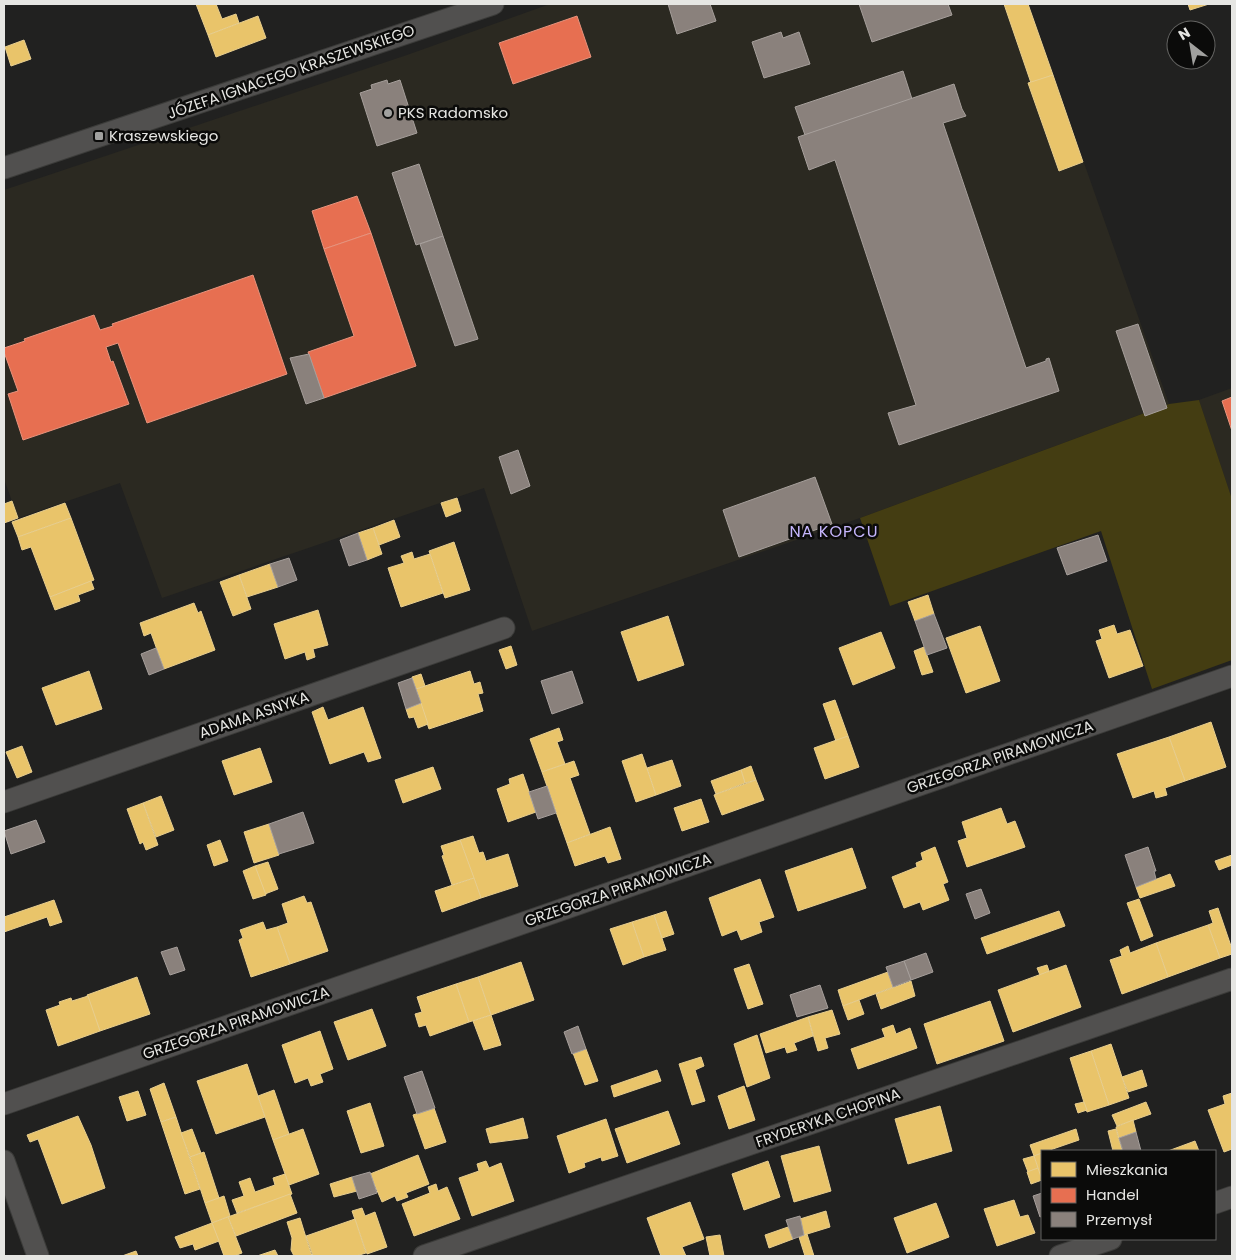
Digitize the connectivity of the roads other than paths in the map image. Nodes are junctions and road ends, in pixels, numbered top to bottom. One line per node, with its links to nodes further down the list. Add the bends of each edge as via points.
1 (493, 4): 2 (street, JÓZEFA IGNACEGO KRASZEWSKIEGO)
2 (4, 168)
3 (504, 628): 5 (street, ADAMA ASNYKA)
4 (1232, 676): 7 (street, GRZEGORZA PIRAMOWICZA)
5 (4, 802)
6 (1232, 980): 13 (street, FRYDERYKA CHOPINA)
7 (4, 1104)
8 (4, 1160): 12 (street)
9 (1232, 1197): 10 (street)
10 (1216, 1203)
11 (1108, 1240): 14 (street)
12 (38, 1256)
13 (424, 1256)
14 (1060, 1256)

